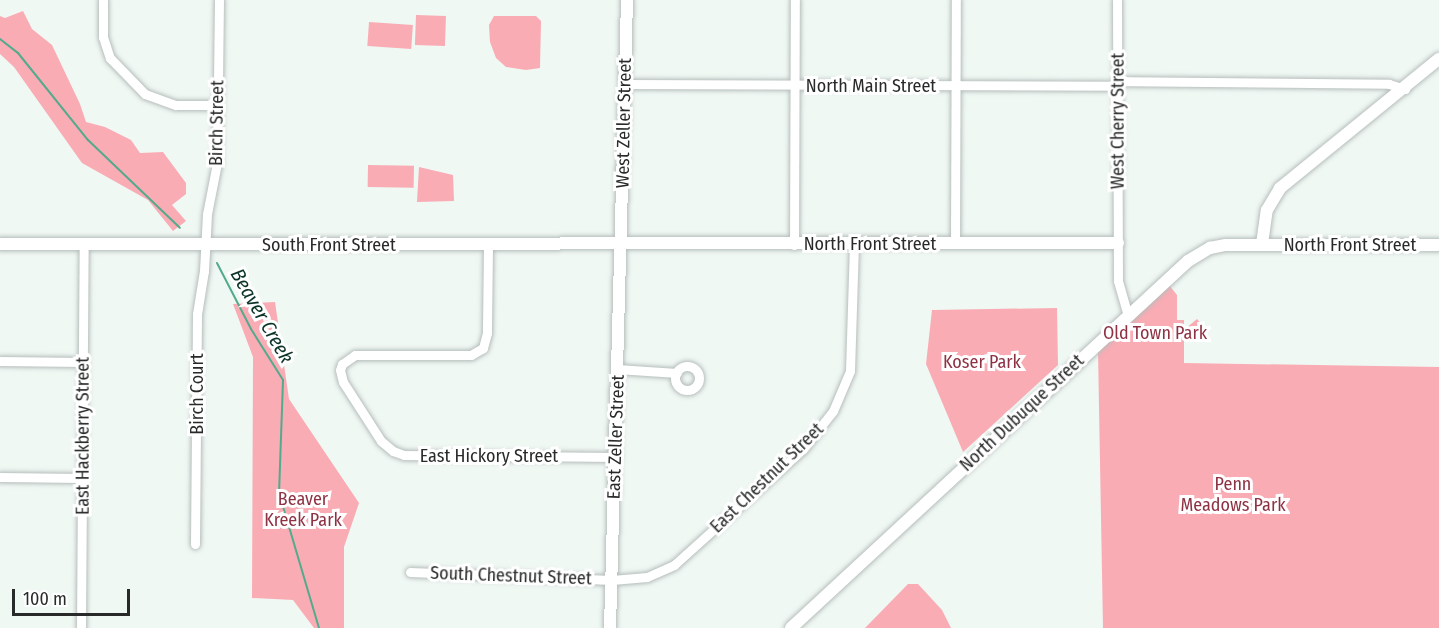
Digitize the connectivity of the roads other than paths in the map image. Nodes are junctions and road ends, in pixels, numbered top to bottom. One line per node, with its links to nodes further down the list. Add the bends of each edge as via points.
1 (103, 0): 13 (street, via 103,37 110,58 137,87 145,94 176,105)
2 (219, 0): 13 (street, Birch Street)
3 (627, 0): 9 (street, West Zeller Street)
4 (795, 0): 10 (street)
5 (956, 0): 11 (street)
6 (1117, 0): 8 (street, West Cherry Street)
7 (1439, 59): 12 (street)
8 (1117, 83): 11 (street, North Main Street); 12 (street, North Main Street, via 1199,79 1389,84); 14 (street, West Cherry Street)
9 (625, 84): 10 (street, North Main Street); 22 (street, West Zeller Street)
10 (795, 86): 11 (street, North Main Street); 23 (street)
11 (956, 87): 18 (street)
12 (1405, 89): 19 (street, via 1280,188 1267,210)
13 (217, 105): 20 (street, Birch Street, via 218,163 207,214)
14 (1118, 243): 18 (street, North Front Street); 25 (street, West Cherry Street, via 1118,281)
15 (0, 244): 16 (street, South Front Street)
16 (84, 244): 20 (street, South Front Street); 27 (street, East Hackberry Street)
17 (854, 244): 18 (street, North Front Street); 23 (street, North Front Street); 35 (street, East Chestnut Street, via 850,371 823,427 674,565 647,577)
18 (955, 244)
19 (1262, 244): 24 (street, North Front Street); 25 (street, North Dubuque Street, via 1210,248 1188,261)
20 (206, 245): 21 (street, South Front Street); 33 (street, Birch Court, via 197,314)
21 (488, 245): 22 (street, South Front Street); 30 (street, East Hickory Street, via 487,333 483,348 471,355 355,355 342,364 343,382 381,441 404,455)
22 (621, 245): 23 (street, North Front Street); 28 (street, East Zeller Street)
23 (794, 245)
24 (1439, 245)
25 (1128, 316): 38 (street, North Dubuque Street)
26 (0, 361): 27 (street)
27 (83, 362): 32 (street, East Hackberry Street)
28 (617, 369): 29 (street); 30 (street, East Zeller Street)
29 (676, 372)
30 (615, 457): 35 (street, East Zeller Street)
31 (0, 477): 32 (street)
32 (82, 478): 36 (street, East Hackberry Street)
33 (195, 544)
34 (411, 572): 35 (street, South Chestnut Street)
35 (612, 580): 37 (street, East Zeller Street)
36 (81, 628)
37 (610, 628)
38 (791, 628)

